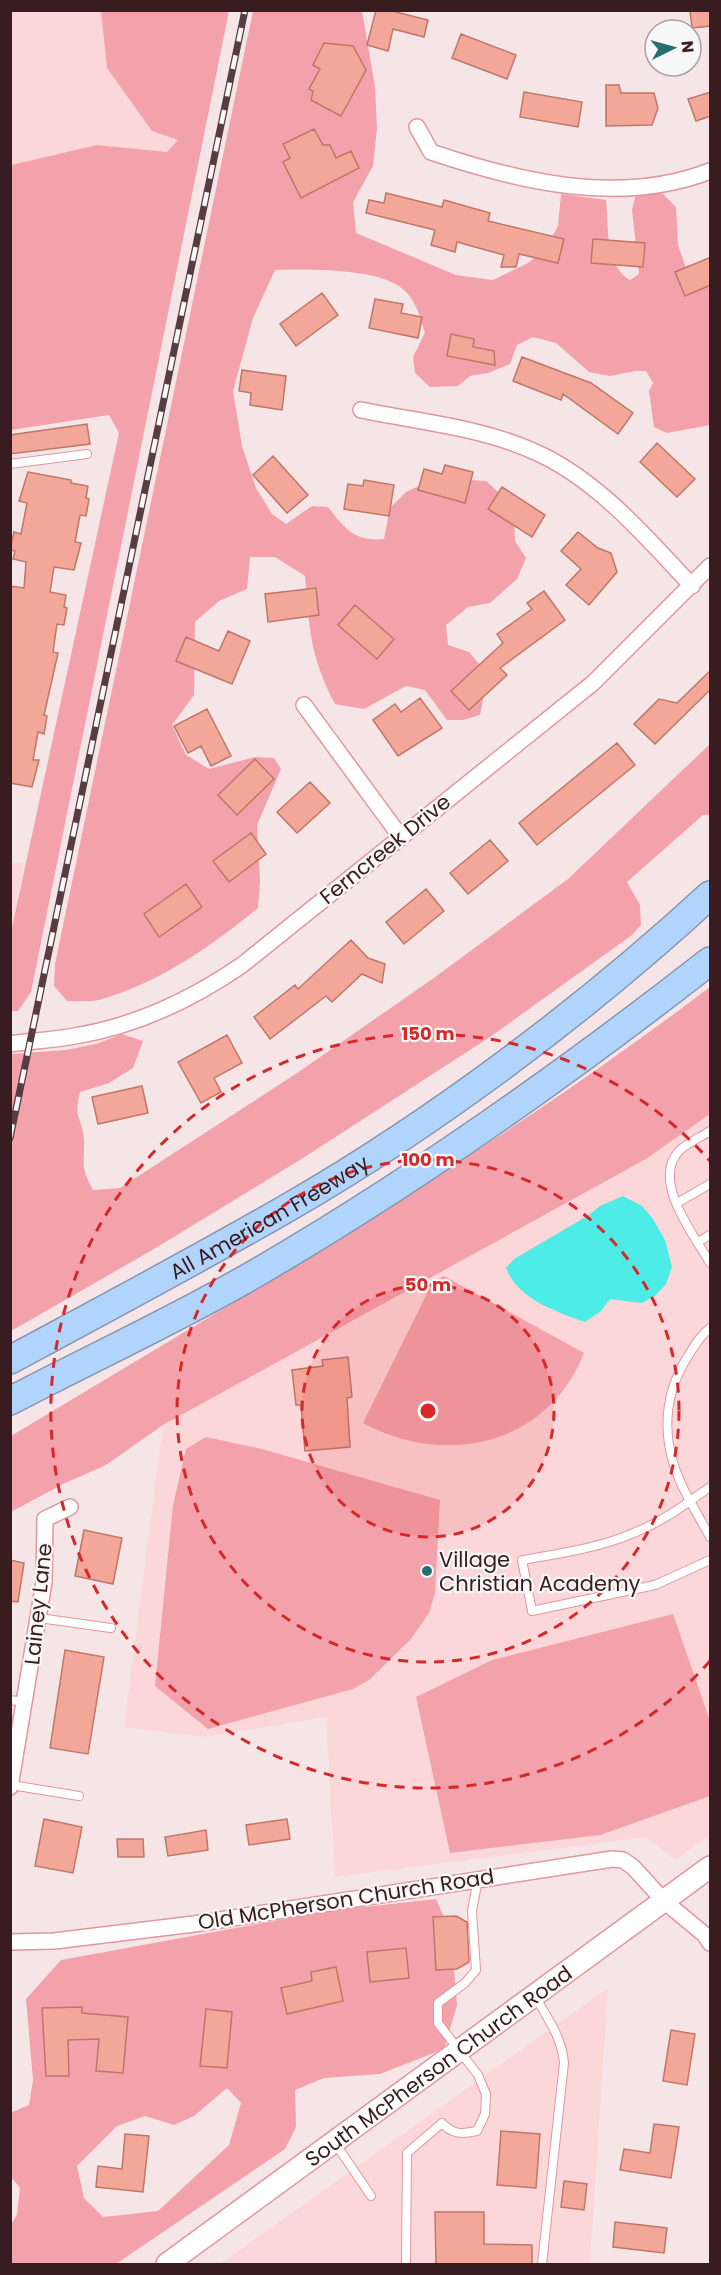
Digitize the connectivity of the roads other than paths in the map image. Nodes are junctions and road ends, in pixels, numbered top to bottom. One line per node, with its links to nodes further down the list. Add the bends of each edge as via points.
1 (417, 127): 2 (street, via 431,152 506,175 591,189 660,185)
2 (711, 171)
3 (361, 410): 7 (street, via 472,430 533,451 564,468 610,503)
4 (87, 454): 5 (lane)
5 (10, 464)
6 (711, 566): 7 (street, Ferncreek Drive)
7 (692, 586): 9 (street, Ferncreek Drive, via 593,683)
8 (304, 705): 9 (street)
9 (400, 836): 12 (street, Ferncreek Drive, via 242,964 180,1003 111,1029)
10 (711, 895): 20 (highway, All American Freeway, via 603,987 448,1105 290,1207)
11 (711, 961): 21 (highway, All American Freeway, via 556,1077 348,1217 250,1276)
12 (10, 1044)
13 (711, 1131): 15 (lane, via 679,1151 668,1172 670,1191)
14 (711, 1184): 15 (lane)
15 (677, 1203): 17 (lane)
16 (711, 1235): 17 (lane)
17 (698, 1242): 18 (lane)
18 (711, 1263)
19 (711, 1328): 23 (lane, via 702,1334 677,1372 666,1412 676,1477)
20 (18, 1356)
21 (14, 1399)
22 (711, 1486): 23 (lane)
23 (690, 1501): 25 (lane); 26 (lane, via 665,1519 625,1538 522,1560 532,1611 655,1585)
24 (70, 1506): 27 (street, Lainey Lane, via 45,1519)
25 (711, 1538)
26 (711, 1560)
27 (39, 1618): 28 (lane); 29 (street, Lainey Lane)
28 (111, 1628)
29 (18, 1701): 30 (street, Lainey Lane)
30 (11, 1786): 31 (lane)
31 (79, 1796)
32 (711, 1867): 34 (main road, South McPherson Church Road)
33 (478, 1879): 34 (street, Old McPherson Church Road, via 591,1861 623,1860); 35 (street, Old McPherson Church Road, via 194,1924 54,1941); 38 (lane, via 472,1911 476,1970 438,2003 438,2023)
34 (664, 1901): 36 (street); 37 (main road, South McPherson Church Road)
35 (10, 1942)
36 (711, 1943)
37 (534, 1996): 38 (main road, South McPherson Church Road); 43 (lane, via 556,2033 564,2063)
38 (460, 2050): 39 (main road, South McPherson Church Road); 42 (lane, via 486,2094 485,2114 477,2131 450,2132 442,2123 407,2153)
39 (334, 2142): 40 (lane); 41 (main road, South McPherson Church Road)
40 (371, 2196)
41 (167, 2265)
42 (406, 2265)
43 (542, 2265)

